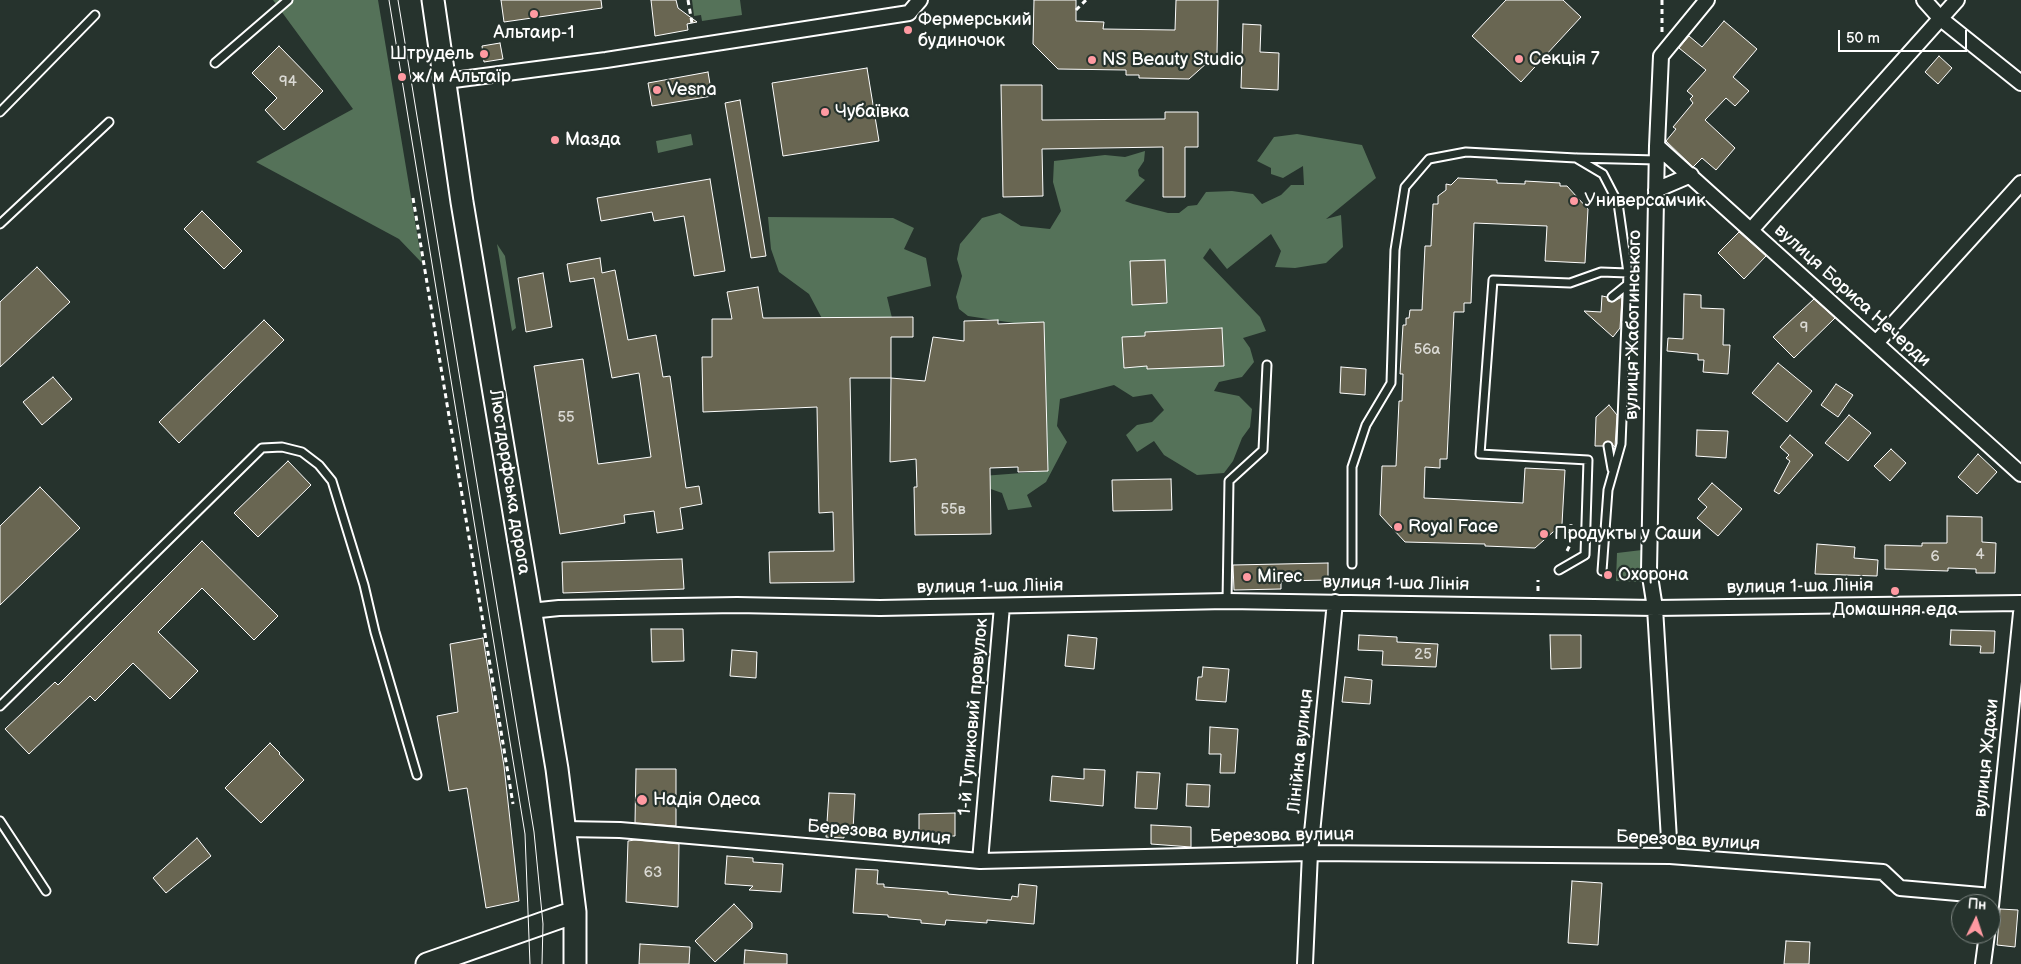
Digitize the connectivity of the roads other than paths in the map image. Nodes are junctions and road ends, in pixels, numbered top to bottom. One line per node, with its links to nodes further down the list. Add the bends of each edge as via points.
1 (288, 0): 9 (lane)
2 (433, 0): 10 (main road, Люстдорфська дорога)
3 (920, 0): 10 (street, via 909,12 606,60)
4 (1707, 0): 14 (street, вулиця Жаботинського, via 1661,56)
5 (1924, 0): 8 (street)
6 (1957, 0): 8 (street)
7 (95, 15): 12 (lane)
8 (1941, 19): 11 (street); 21 (street)
9 (215, 63)
10 (446, 81): 38 (main road, Люстдорфська дорога, via 462,202)
11 (2021, 83)
12 (0, 112)
13 (109, 122): 20 (lane)
14 (1657, 146): 16 (street, вулиця Жаботинського); 17 (street, вулиця Бориса Нечерди)
15 (1576, 158): 16 (lane); 22 (lane, via 1603,174 1618,203); 30 (lane, via 1466,152 1429,159 1405,187 1395,250 1391,383 1366,425 1352,468)
16 (1657, 160): 19 (street, вулиця Жаботинського)
17 (1691, 175): 19 (street); 21 (street, вулиця Бориса Нечерди)
18 (2021, 184): 25 (street)
19 (1656, 190): 37 (street, вулиця Жаботинського, via 1649,570)
20 (0, 224)
21 (1751, 230): 25 (street, вулиця Бориса Нечерди)
22 (1628, 273): 23 (lane); 31 (lane, via 1601,272 1570,283 1493,280 1480,454 1588,460 1585,555)
23 (1628, 284): 24 (lane); 28 (lane, via 1621,444)
24 (1612, 297)
25 (1876, 343): 29 (street, вулиця Бориса Нечерди)
26 (1267, 365): 33 (lane, via 1262,450 1229,482)
27 (1608, 446): 28 (lane)
28 (1613, 472): 32 (lane, via 1608,490)
29 (2021, 474)
30 (1352, 564)
31 (1559, 570)
32 (1602, 571)
33 (1227, 601): 34 (street, вулиця 1-ша Лінія); 36 (street, вулиця 1-ша Лінія)
34 (1335, 602): 37 (street, вулиця 1-ша Лінія); 44 (street, Лінійна вулиця)
35 (2021, 603): 37 (street, вулиця 1-ша Лінія)
36 (1002, 606): 38 (street, вулиця 1-ша Лінія, via 737,605); 46 (street, 1-й Тупиковий провулок)
37 (1655, 608): 45 (street, вулиця Жаботинського)
38 (530, 611): 43 (main road, Люстдорфська дорога)
39 (2021, 613): 48 (street, вулиця Ждахи)
40 (0, 706): 41 (lane, via 262,448 282,447 302,452 319,464 332,481)
41 (416, 775)
42 (0, 821): 47 (lane)
43 (565, 829): 46 (street, Березова вулиця, via 620,830); 50 (main road, Люстдорфська дорога)
44 (1310, 853): 45 (street, Березова вулиця); 46 (street, Березова вулиця); 54 (street, Лінійна вулиця)
45 (1670, 856): 49 (street, Березова вулиця, via 1883,872 1900,888)
46 (980, 861)
47 (46, 891)
48 (1993, 894)
49 (1951, 895)
50 (575, 912): 52 (main road); 53 (main road, Люстдорфська дорога)
51 (1986, 944): 55 (street)
52 (436, 963)
53 (574, 964)
54 (1305, 964)
55 (1983, 964)

